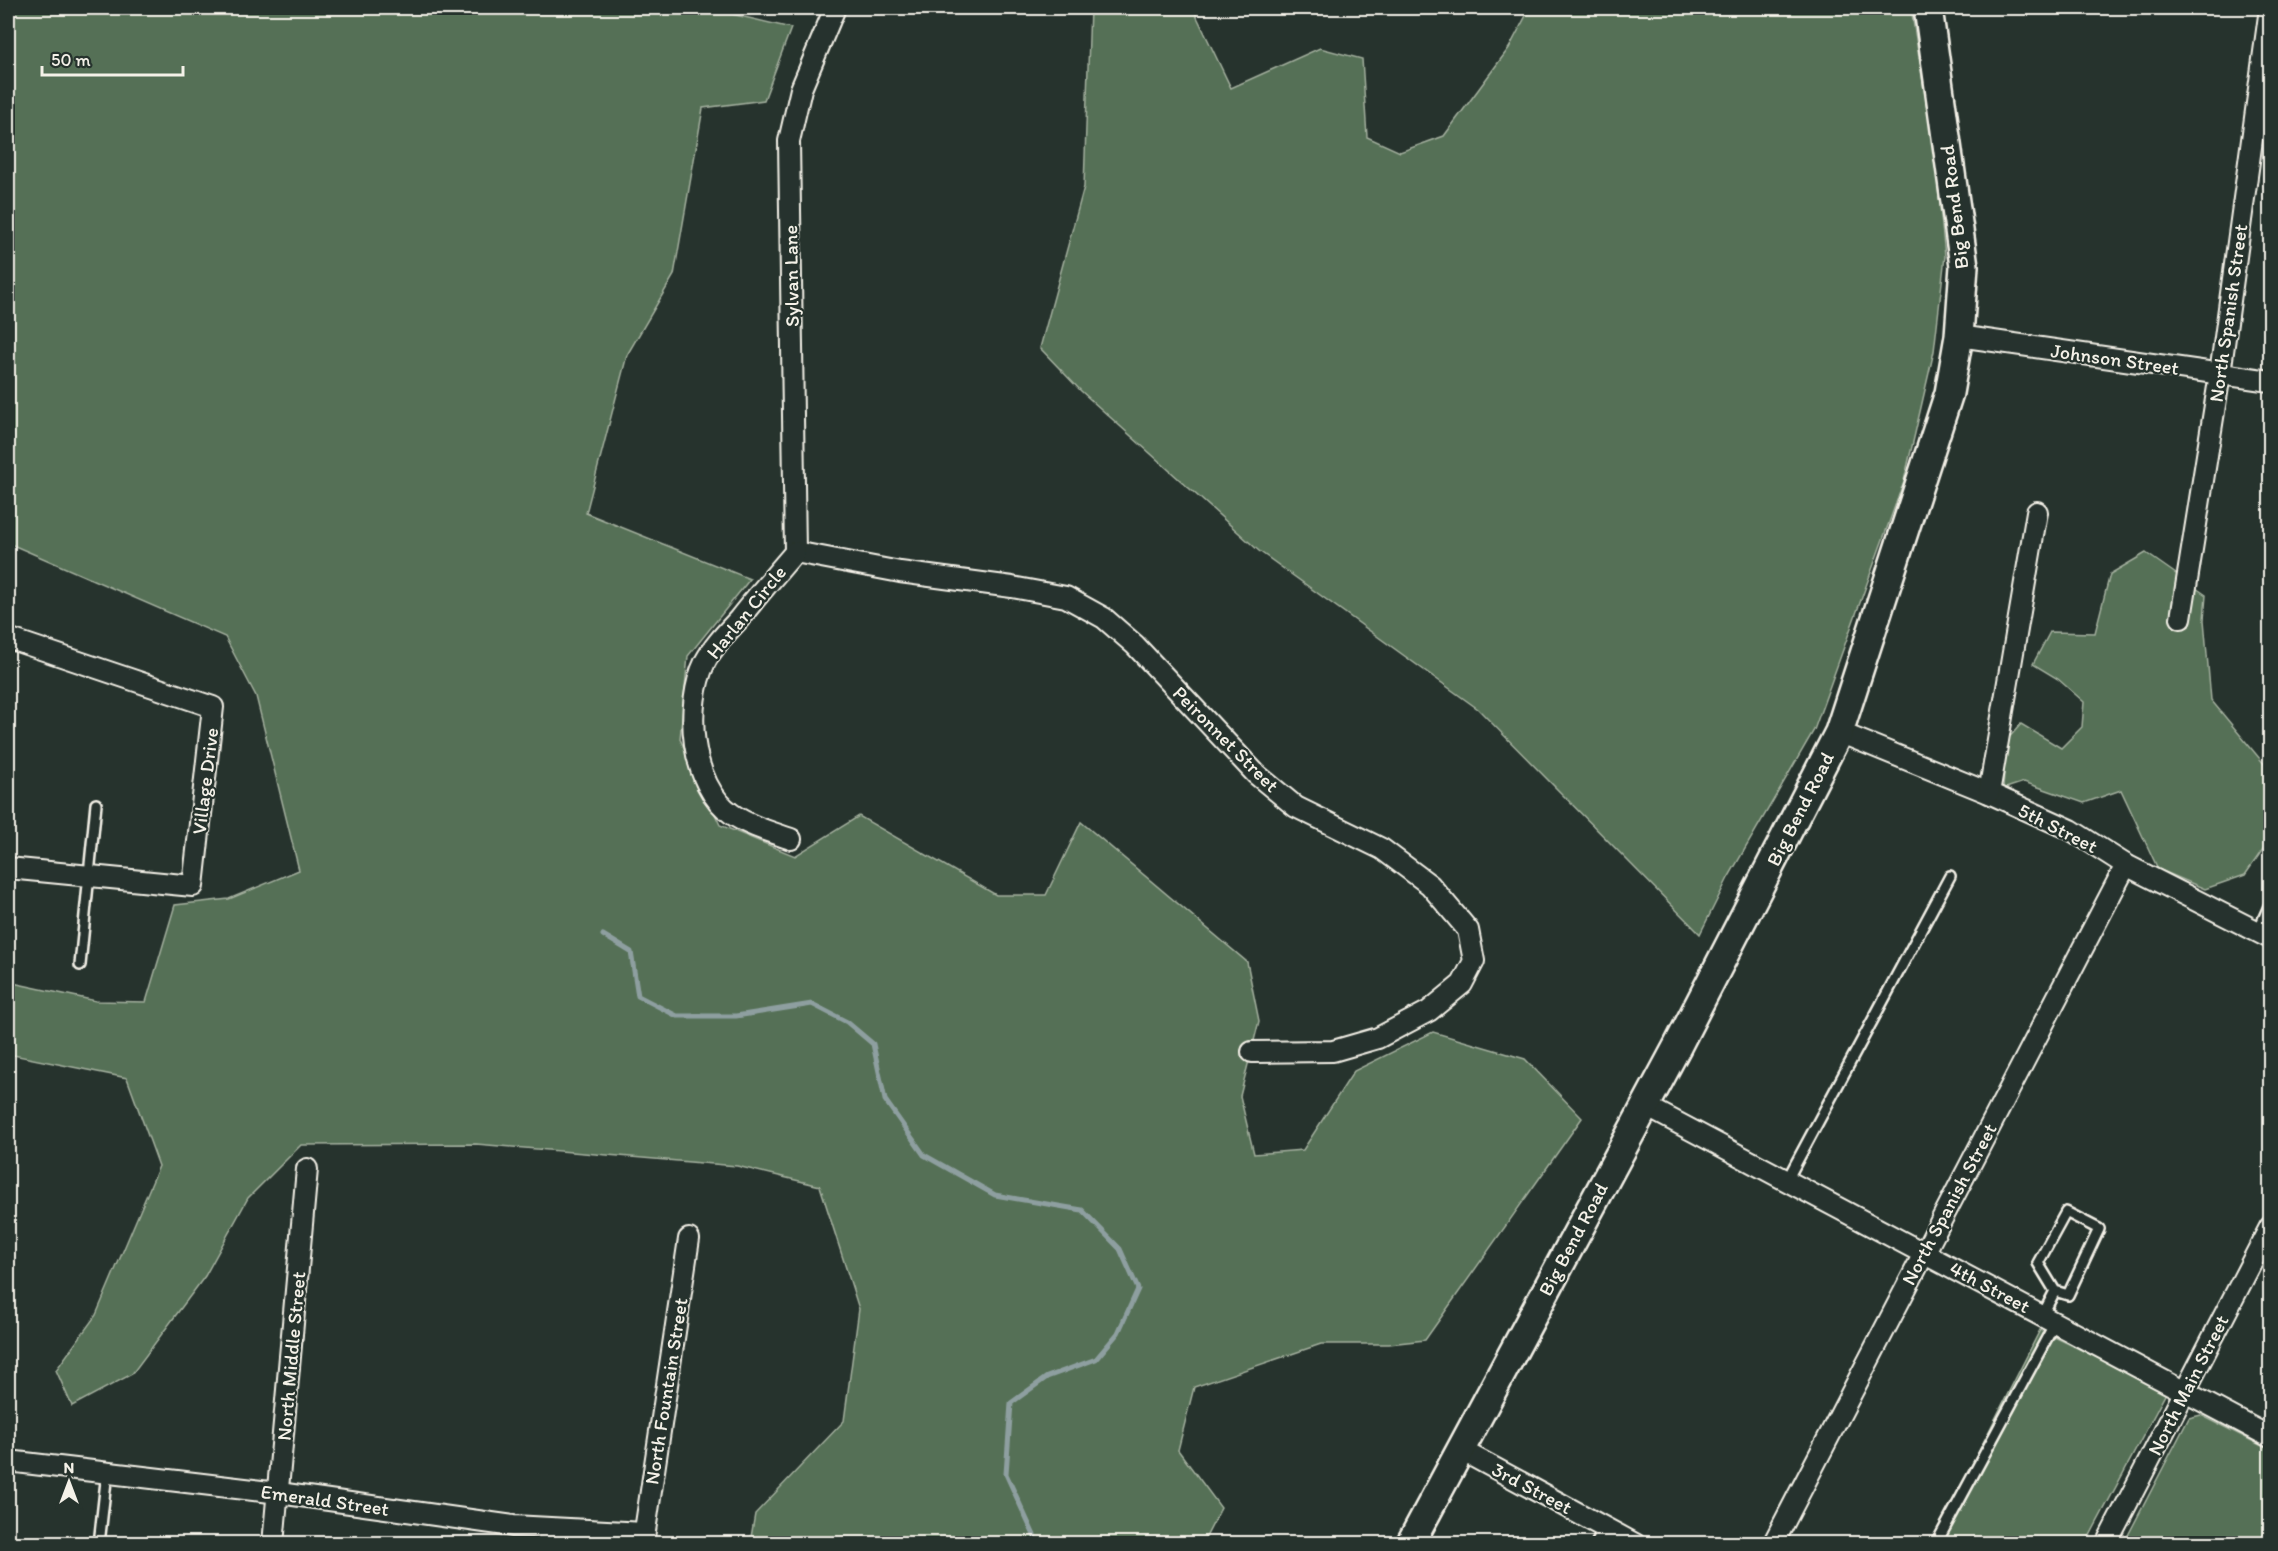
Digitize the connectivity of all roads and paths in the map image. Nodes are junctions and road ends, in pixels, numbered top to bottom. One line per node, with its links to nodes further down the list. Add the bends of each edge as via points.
1 (835, 8): 8 (street, Sylvan Lane, via 801,89 789,141)
2 (1928, 8): 4 (main road, Big Bend Road, via 1964,266)
3 (2270, 8): 5 (street, North Spanish Street)
4 (1959, 336): 5 (street, Johnson Street); 11 (main road, Big Bend Road, via 1949,393)
5 (2220, 374): 6 (street, Johnson Street); 9 (street, North Spanish Street)
6 (2271, 381)
7 (2037, 512): 12 (street)
8 (795, 552): 14 (street, Harlan Circle, via 705,662 695,691 693,724 696,756 715,797 731,813); 22 (street, Peironnet Street, via 1066,597 1104,618 1135,645 1272,788 1296,807 1390,855 1430,885 1468,930 1474,961 1462,984 1429,1011 1378,1038 1333,1051)
9 (2181, 618)
10 (8, 638): 17 (street, Village Drive, via 213,707 193,886)
11 (1839, 732): 12 (street, 5th Street); 23 (main road, Big Bend Road)
12 (1989, 793): 15 (street, 5th Street, via 2071,830)
13 (96, 804): 17 (lane)
14 (791, 839)
15 (2126, 865): 20 (street, 5th Street); 28 (street, North Spanish Street)
16 (8, 868): 17 (street, Village Drive)
17 (90, 875): 21 (lane)
18 (1950, 876): 25 (lane)
19 (2271, 904): 20 (lane)
20 (2264, 935)
21 (80, 965)
22 (1252, 1052)
23 (1644, 1105): 25 (street, 4th Street); 33 (main road, Big Bend Road)
24 (307, 1169): 36 (street, North Middle Street)
25 (1787, 1180): 28 (street, 4th Street)
26 (2271, 1227): 31 (street, North Main Street)
27 (689, 1239): 39 (street, North Fountain Street)
28 (1924, 1252): 30 (street, 4th Street); 45 (street, North Spanish Street)
29 (2055, 1291): 29 (lane, via 2038,1263 2066,1212 2099,1229 2068,1295); 30 (lane)
30 (2049, 1319): 31 (street, 4th Street); 46 (lane)
31 (2186, 1391): 32 (street, 4th Street); 47 (street, North Main Street)
32 (2271, 1437)
33 (1461, 1450): 38 (street, 3rd Street); 43 (main road, Big Bend Road)
34 (8, 1461): 35 (street, Emerald Street)
35 (107, 1472): 36 (street, Emerald Street); 40 (lane)
36 (279, 1493): 37 (street, Emerald Street); 41 (street, North Middle Street)
37 (513, 1526): 39 (street, Emerald Street); 42 (street)
38 (1601, 1535): 44 (street, 3rd Street)
39 (643, 1538)
40 (99, 1544)
41 (273, 1544)
42 (533, 1544)
43 (1410, 1544)
44 (1635, 1544)
45 (1773, 1544)
46 (1936, 1544)
47 (2106, 1544)

